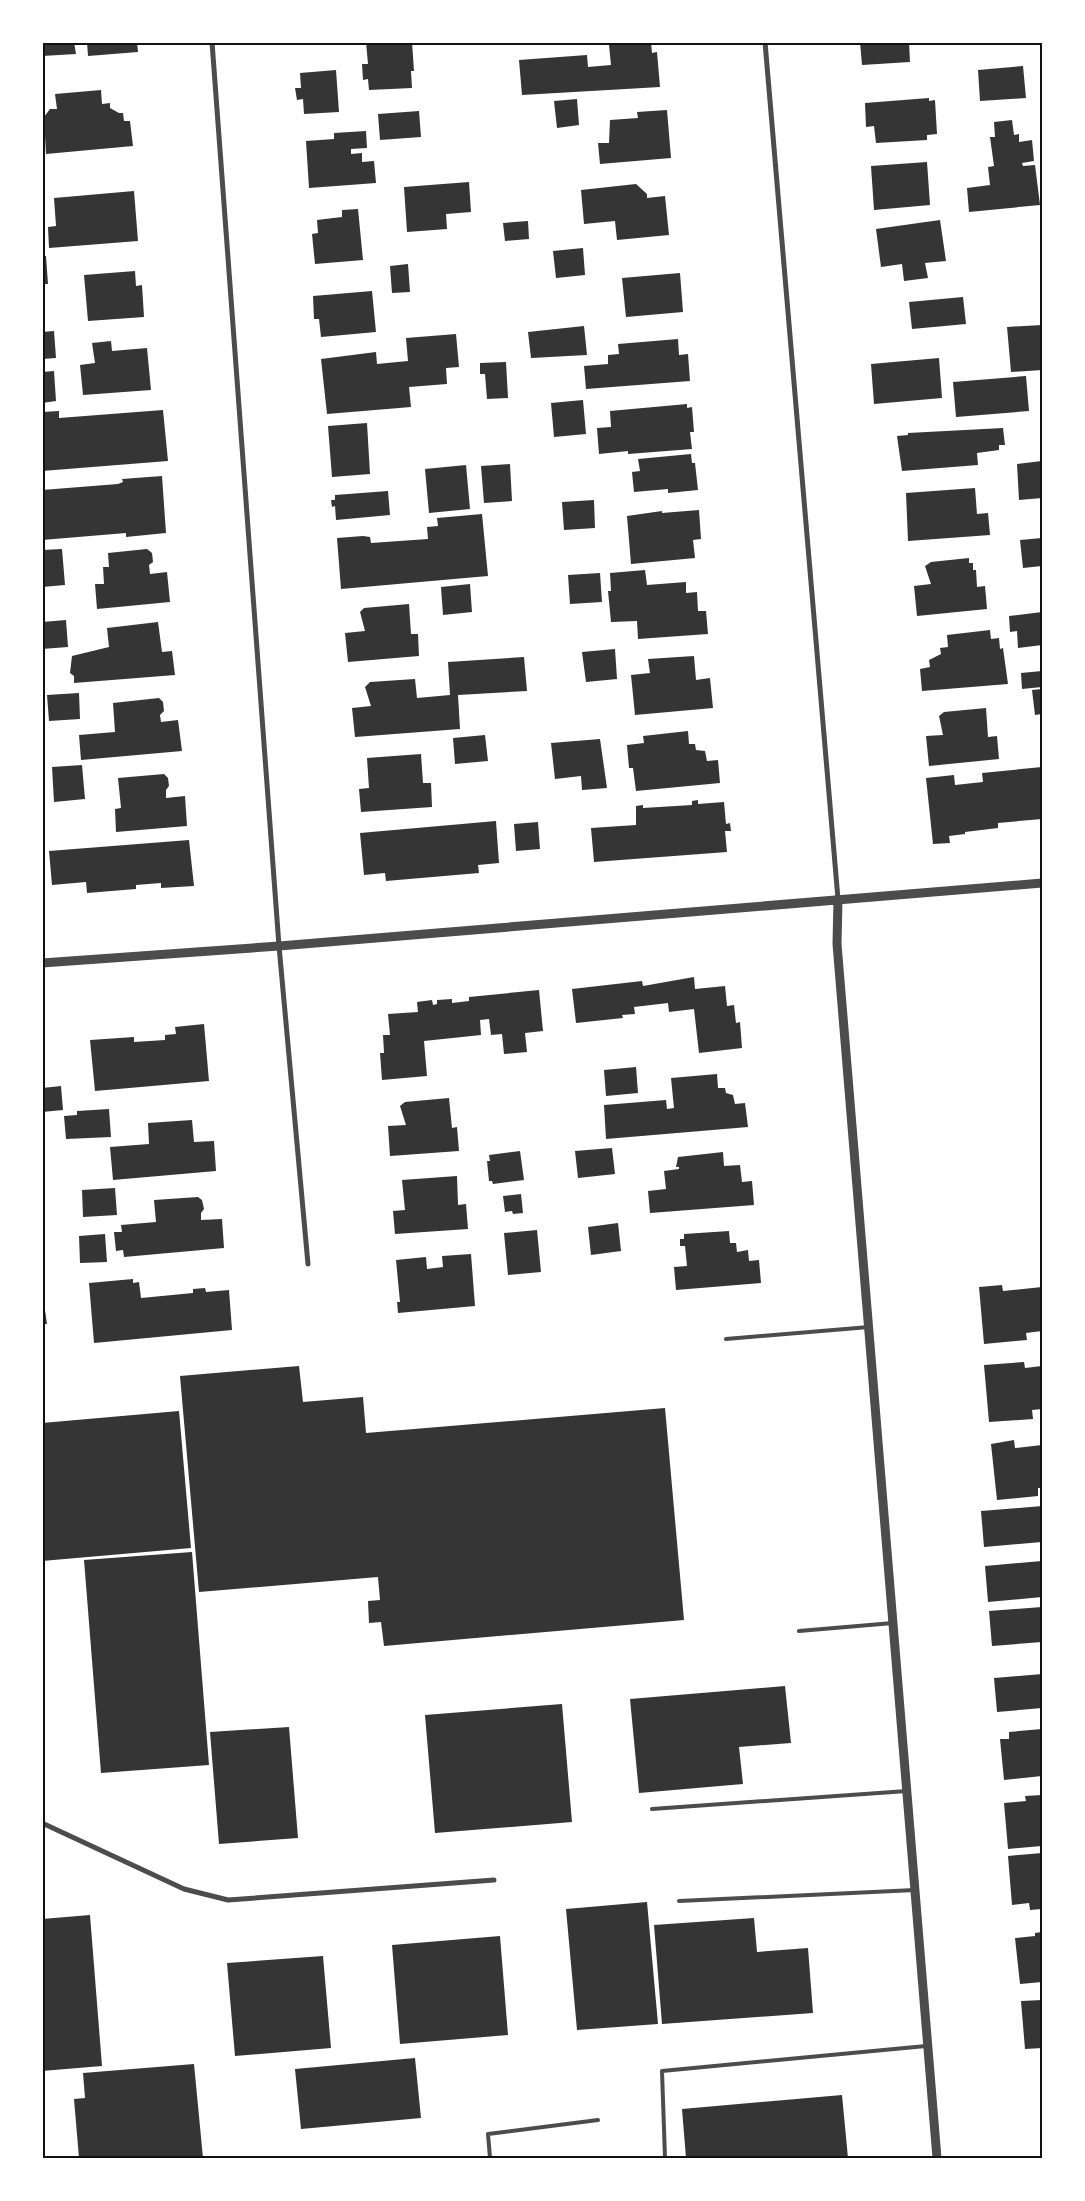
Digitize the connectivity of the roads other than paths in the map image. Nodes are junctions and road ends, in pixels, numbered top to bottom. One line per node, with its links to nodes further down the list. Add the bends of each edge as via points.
1 (212, 42): 5 (street)
2 (765, 42): 4 (street)
3 (1042, 883): 4 (street)
4 (838, 899): 5 (street); 8 (street, via 837,944)
5 (280, 946): 6 (street); 7 (street)
6 (42, 963)
7 (308, 1264)
8 (869, 1327): 9 (lane); 10 (street)
9 (726, 1339)
10 (893, 1622): 11 (lane); 12 (street)
11 (799, 1631)
12 (907, 1791): 13 (lane); 16 (street)
13 (652, 1809)
14 (42, 1822): 15 (street, via 184,1889 228,1900)
15 (494, 1880)
16 (916, 1890): 17 (lane); 18 (street)
17 (680, 1901)
18 (928, 2046): 21 (lane, via 662,2071); 22 (street)
19 (598, 2120): 20 (lane, via 488,2134)
20 (490, 2158)
21 (665, 2158)
22 (937, 2158)

